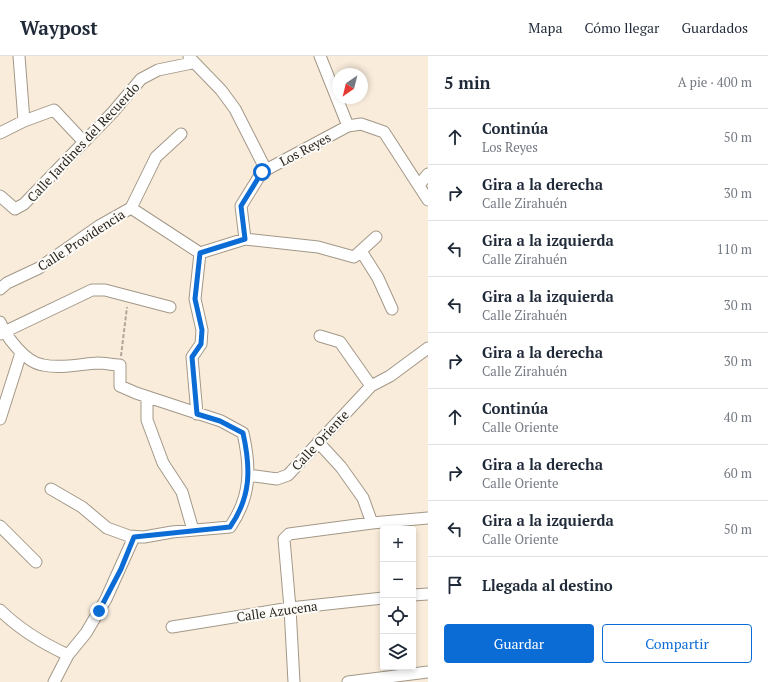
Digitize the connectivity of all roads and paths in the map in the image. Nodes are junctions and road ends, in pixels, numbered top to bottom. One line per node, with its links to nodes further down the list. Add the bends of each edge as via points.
1 (19, 56): 4 (street)
2 (320, 56): 5 (street)
3 (190, 59): 8 (street, Calle Jardines del Recuerdo, via 141,79); 9 (street, via 221,90 234,109)
4 (24, 121): 6 (street); 8 (street, via 54,110)
5 (348, 126): 9 (street, Los Reyes); 11 (street, via 361,124 384,132)
6 (0, 134)
7 (181, 134): 14 (street, via 156,157)
8 (84, 142): 12 (street, Calle Jardines del Recuerdo, via 18,208 15,209)
9 (266, 170): 16 (street, Los Reyes, via 262,172 241,206)
10 (428, 174): 11 (street)
11 (419, 185): 13 (street)
12 (0, 196)
13 (428, 200)
14 (131, 208): 18 (street, Calle Providencia); 19 (street, Calle Providencia, via 99,226 39,268)
15 (376, 237): 17 (street)
16 (245, 239): 17 (street, via 318,247 354,257); 18 (street)
17 (360, 251): 22 (street, via 378,278)
18 (200, 253): 30 (street, via 195,299 202,330 201,344 192,357)
19 (0, 289)
20 (128, 296): 21 (street); 23 (street, via 105,290 92,290); 27 (path)
21 (170, 307)
22 (392, 309)
23 (1, 329): 26 (street)
24 (320, 336): 28 (street, via 340,342)
25 (428, 348): 28 (street, Calle Oriente, via 390,376)
26 (21, 353): 27 (street, via 41,365); 31 (street)
27 (120, 365): 29 (street, via 120,386)
28 (371, 386): 32 (street, Calle Oriente)
29 (147, 397): 30 (street); 38 (street, via 147,420 163,463 182,492)
30 (197, 414): 33 (street, via 220,421 243,433)
31 (0, 419)
32 (318, 442): 33 (street, Calle Oriente, via 288,475 277,479); 36 (street, via 341,467 363,498)
33 (248, 475): 38 (street, via 248,486 240,512 230,527)
34 (51, 490): 39 (street, via 82,507 107,528)
35 (428, 518): 36 (street)
36 (372, 523): 44 (street, via 289,534 284,540)
37 (0, 526): 40 (street)
38 (193, 530): 39 (street)
39 (134, 537): 47 (street, via 106,600 86,633)
40 (36, 562)
41 (428, 594): 42 (street)
42 (416, 595)
43 (380, 598): 44 (street, Calle Azucena)
44 (290, 608): 46 (street, Calle Azucena); 50 (street)
45 (0, 610): 47 (street, via 30,636)
46 (172, 627)
47 (68, 655): 49 (street)
48 (428, 672): 51 (street)
49 (54, 682)
50 (294, 682)
51 (348, 682)

